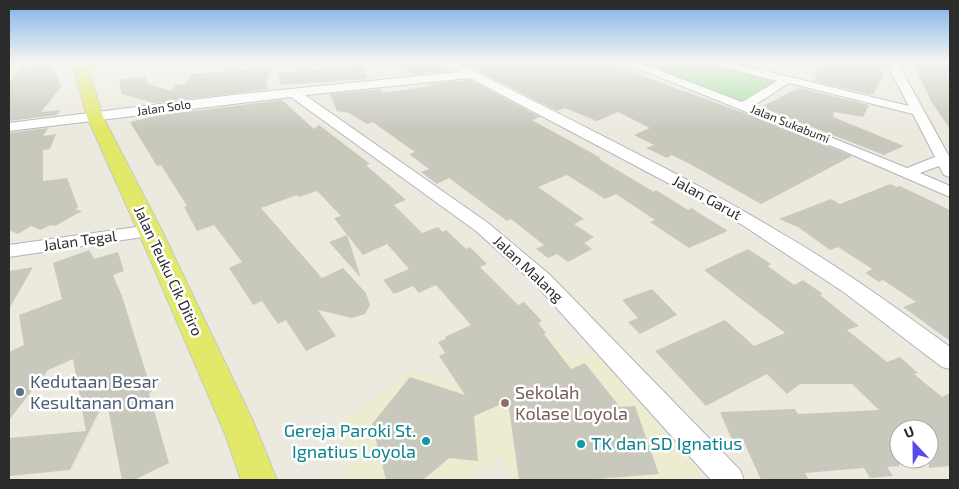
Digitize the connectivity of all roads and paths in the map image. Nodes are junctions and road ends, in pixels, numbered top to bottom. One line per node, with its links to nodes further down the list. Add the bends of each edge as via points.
1 (86, 85): 11 (main road, Jalan Teuku Cik Ditiro)
2 (371, 85): 8 (street, Jalan Solo)
3 (493, 85): 18 (street, Jalan Garut, via 750,223 898,320)
4 (688, 85): 9 (street, Jalan Sukabumi)
5 (778, 85): 9 (street)
6 (806, 85): 10 (street)
7 (904, 85): 10 (street)
8 (294, 93): 11 (street, Jalan Solo); 20 (street, Jalan Malang, via 482,227 543,280)
9 (744, 106): 14 (street, Jalan Sukabumi)
10 (919, 112): 13 (street)
11 (95, 118): 12 (street, Jalan Solo); 16 (main road, Jalan Teuku Cik Ditiro)
12 (9, 128)
13 (947, 166): 14 (street)
14 (907, 173): 15 (street, Jalan Sukabumi)
15 (950, 192)
16 (150, 232): 17 (street, Jalan Tegal); 19 (main road, Jalan Teuku Cik Ditiro, via 242,434)
17 (9, 251)
18 (950, 360)
19 (259, 480)
20 (730, 480)

